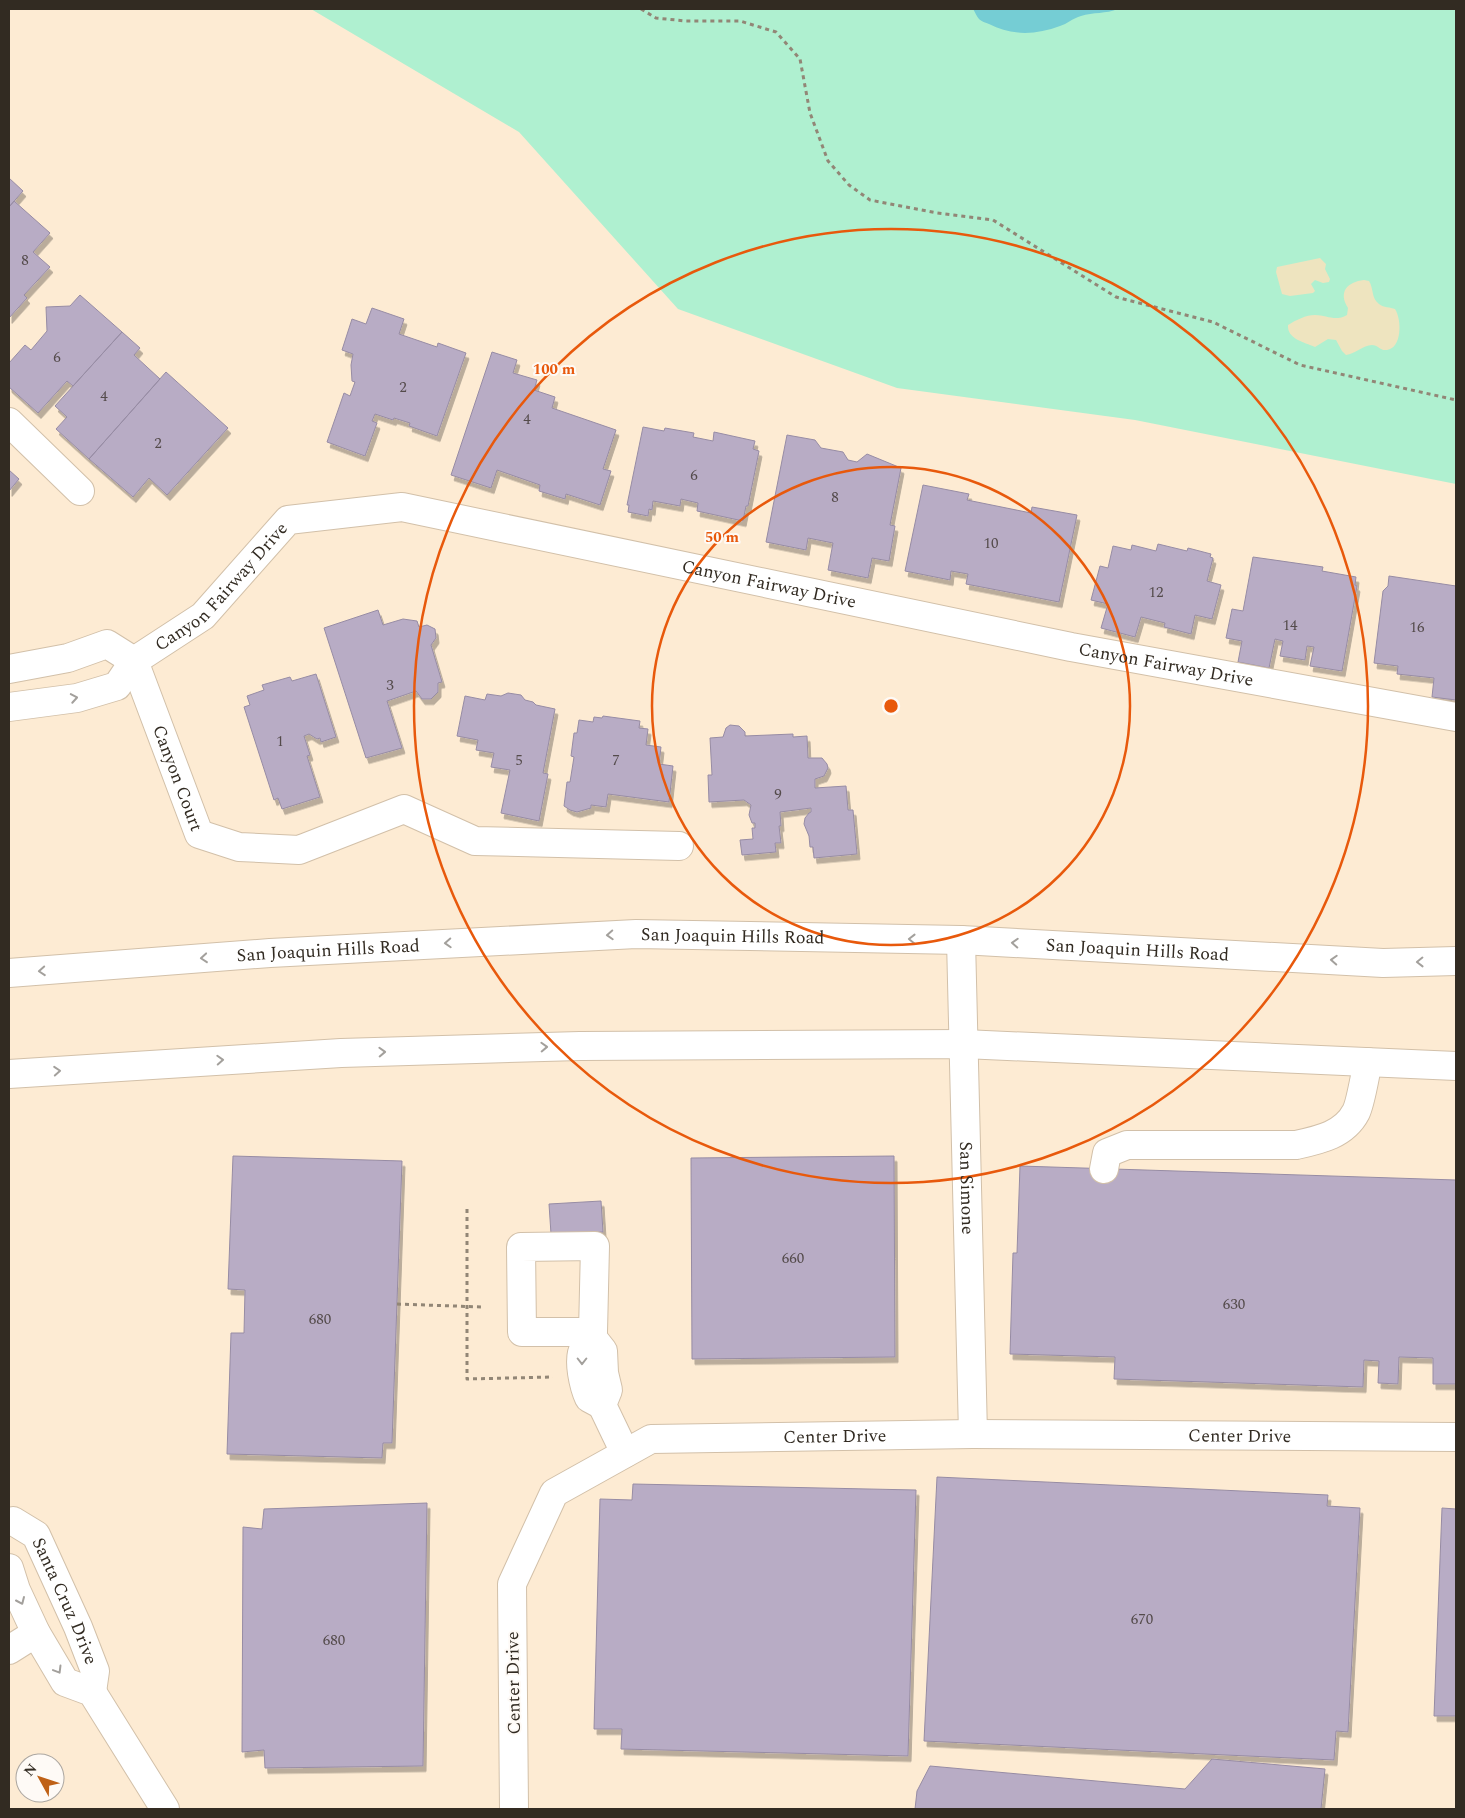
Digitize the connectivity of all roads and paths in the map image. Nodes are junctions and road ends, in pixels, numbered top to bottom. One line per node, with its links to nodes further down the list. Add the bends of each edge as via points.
1 (641, 9): 2 (path, via 656,18 740,22 776,32 800,59 810,113 828,160 849,185 870,200 993,220 1116,297 1213,322 1300,365)
2 (1456, 400)
3 (9, 422): 4 (street)
4 (80, 491)
5 (134, 661): 6 (street, Canyon Fairway Drive, via 107,644 68,658); 7 (street, Canyon Fairway Drive, one-way to 5, via 77,698 117,686); 9 (street, Canyon Fairway Drive, via 203,616 288,520 402,507 1071,646); 10 (street, Canyon Court, via 199,834 239,847 299,850 404,809 475,841)
6 (19, 667): 7 (street)
7 (36, 703): 8 (street, Canyon Fairway Drive)
8 (9, 707)
9 (1456, 718)
10 (679, 846)
11 (961, 940): 12 (street, San Joaquin Hills Road, one-way to 11, via 1383,963); 13 (street, San Joaquin Hills Road, one-way to 13, via 636,934 270,953); 14 (street, San Simone)
12 (1456, 962)
13 (9, 973)
14 (964, 1044): 15 (street); 17 (street, one-way to 14, via 351,1053 580,1046); 22 (street, San Simone)
15 (1368, 1062): 16 (street); 18 (street, via 1356,1112 1342,1128 1323,1139 1296,1145 1127,1145 1106,1153)
16 (1456, 1066)
17 (9, 1074)
18 (1104, 1169)
19 (397, 1304): 20 (path)
20 (482, 1307)
21 (593, 1334): 24 (street, via 603,1350 608,1390 602,1405)
22 (973, 1434): 23 (street, Center Drive); 24 (street, Center Drive, via 651,1439)
23 (1456, 1437)
24 (625, 1454): 32 (street, Center Drive, via 554,1494 512,1584)
25 (10, 1518): 27 (street, Santa Cruz Drive, via 36,1535)
26 (9, 1568): 28 (street, Santa Cruz Drive, one-way to 28)
27 (56, 1581): 28 (street); 30 (street, Santa Cruz Drive, via 95,1671)
28 (36, 1633): 29 (street); 30 (street, Santa Cruz Drive, one-way to 30, via 65,1682)
29 (9, 1650)
30 (92, 1692): 31 (street, Santa Cruz Drive)
31 (165, 1809)
32 (514, 1809)

